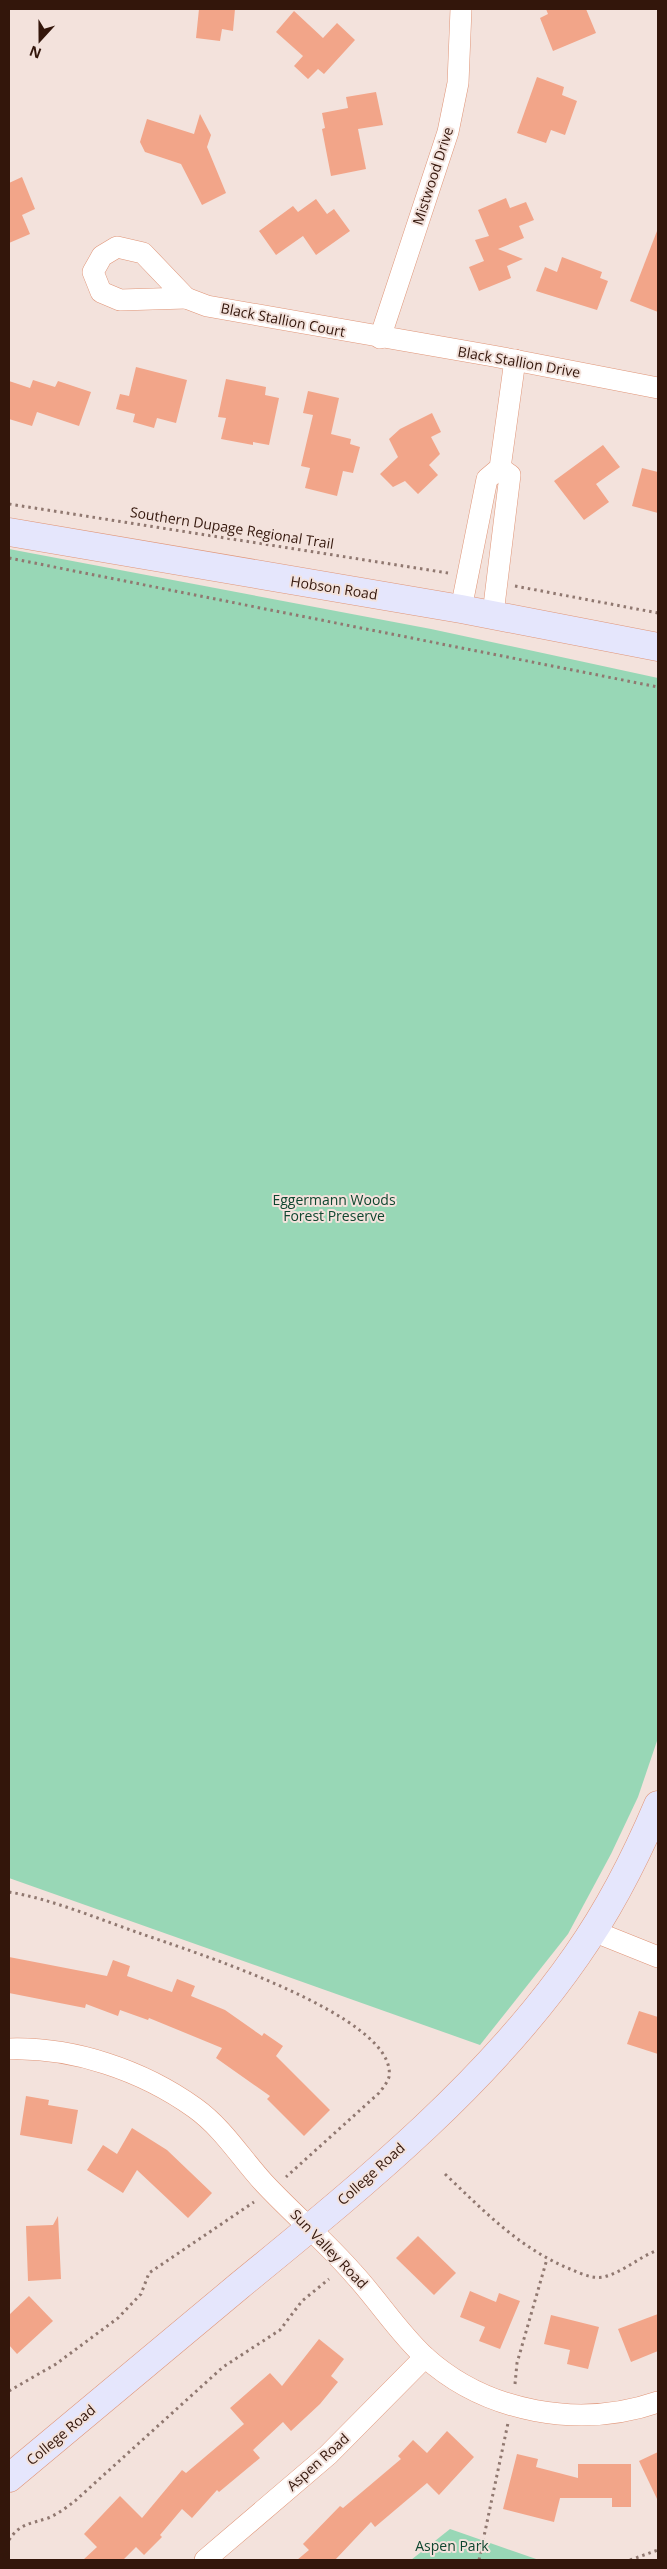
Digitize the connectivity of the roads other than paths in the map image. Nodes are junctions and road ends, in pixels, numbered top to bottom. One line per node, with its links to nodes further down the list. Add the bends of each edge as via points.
1 (461, 9): 3 (street, Mistwood Drive, via 458,83 452,115)
2 (186, 298): 3 (street, Black Stallion Court, via 207,306)
3 (380, 338): 4 (street, Black Stallion Drive)
4 (515, 360): 5 (street, Black Stallion Drive); 6 (street)
5 (658, 388)
6 (500, 468): 8 (street, via 487,479); 9 (street, via 510,475)
7 (9, 532): 8 (main road, Hobson Road)
8 (461, 609): 9 (main road, Hobson Road)
9 (493, 614): 10 (main road, Hobson Road)
10 (658, 647)
11 (658, 1805): 12 (main road, College Road, via 626,1873)
12 (593, 1931): 13 (street); 15 (main road, College Road, via 539,2005 480,2072 421,2130)
13 (658, 1958)
14 (9, 2049): 15 (street, Sun Valley Road, via 39,2050 91,2059 175,2095 212,2122)
15 (309, 2228): 16 (street, Sun Valley Road, via 353,2272); 18 (main road, College Road)
16 (425, 2356): 17 (street, Sun Valley Road, via 474,2392 541,2411 603,2414); 19 (street, Aspen Road, via 328,2455)
17 (658, 2402)
18 (9, 2478)
19 (205, 2560)

